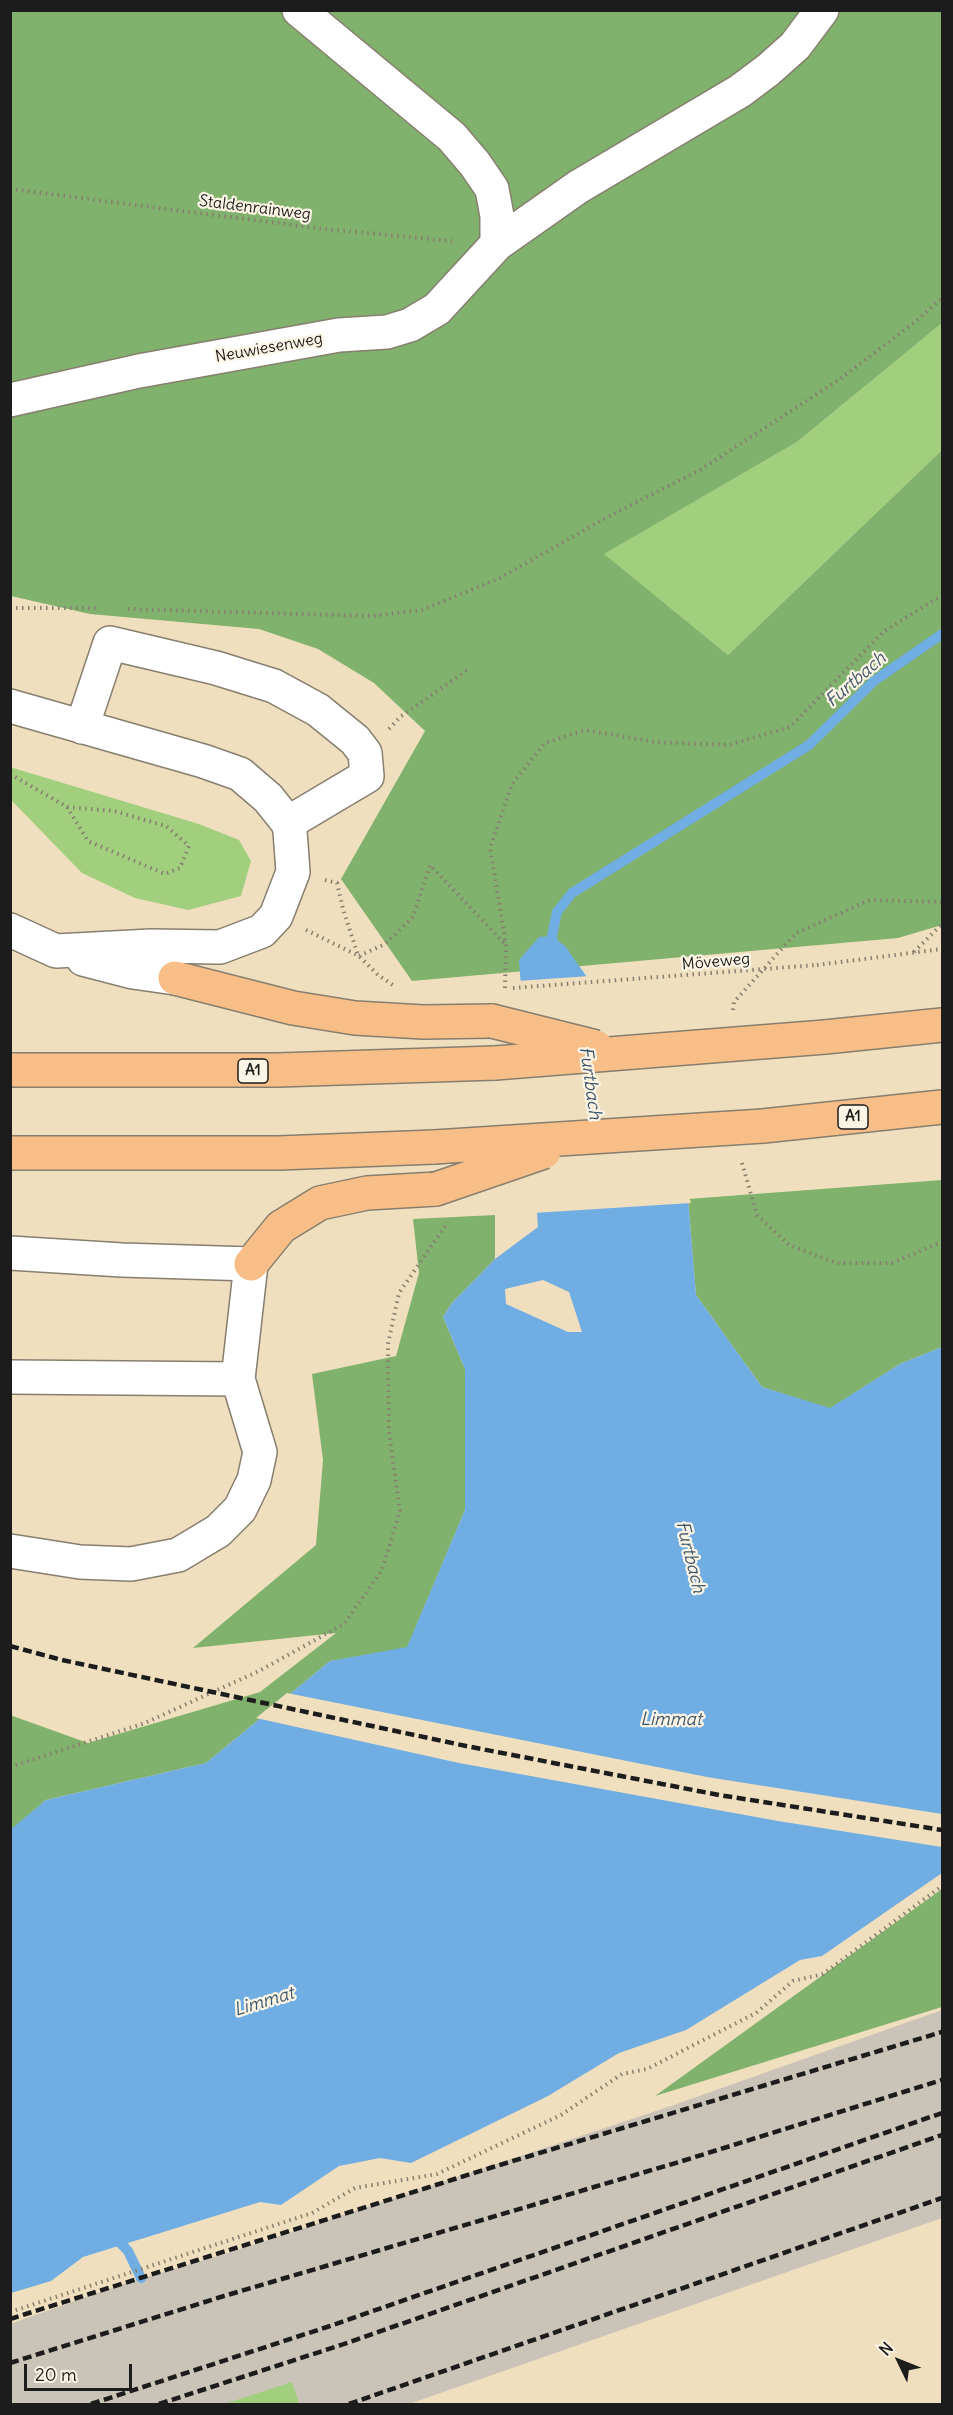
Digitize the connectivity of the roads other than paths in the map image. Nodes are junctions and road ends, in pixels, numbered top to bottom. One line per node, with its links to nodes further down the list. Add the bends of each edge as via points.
1 (299, 10): 3 (lane, via 452,136 492,189)
2 (822, 10): 3 (lane, Neuwiesenweg, via 795,46 740,92 578,187)
3 (497, 244): 4 (lane, Neuwiesenweg, via 437,309 410,325 387,332 339,335 139,371)
4 (10, 400)
5 (10, 706): 6 (lane)
6 (82, 727): 7 (lane, via 240,774 268,798); 7 (lane, via 110,644 216,668 274,686 318,710 356,740 365,753 367,776)
7 (288, 823): 9 (lane, via 293,872 276,916 262,932 220,947)
8 (10, 930): 9 (lane)
9 (56, 951): 10 (lane); 11 (lane, via 133,972)
10 (10, 954)
11 (175, 978): 13 (highway, bridge, via 293,1008 355,1018 492,1021)
12 (942, 1025): 13 (highway, A1, bridge)
13 (624, 1054): 14 (highway, A1, bridge, via 495,1063 278,1070)
14 (10, 1070)
15 (942, 1107): 16 (highway, A1, bridge)
16 (579, 1140): 17 (highway, A1, bridge, via 256,1153); 19 (highway, bridge, via 436,1189 368,1193 320,1203 281,1227)
17 (10, 1153)
18 (10, 1253): 19 (lane)
19 (250, 1264): 21 (lane)
20 (10, 1377): 21 (lane)
21 (238, 1379): 22 (lane, via 260,1452 254,1480 240,1509 218,1532 177,1555 131,1564 80,1562)
22 (10, 1551)

